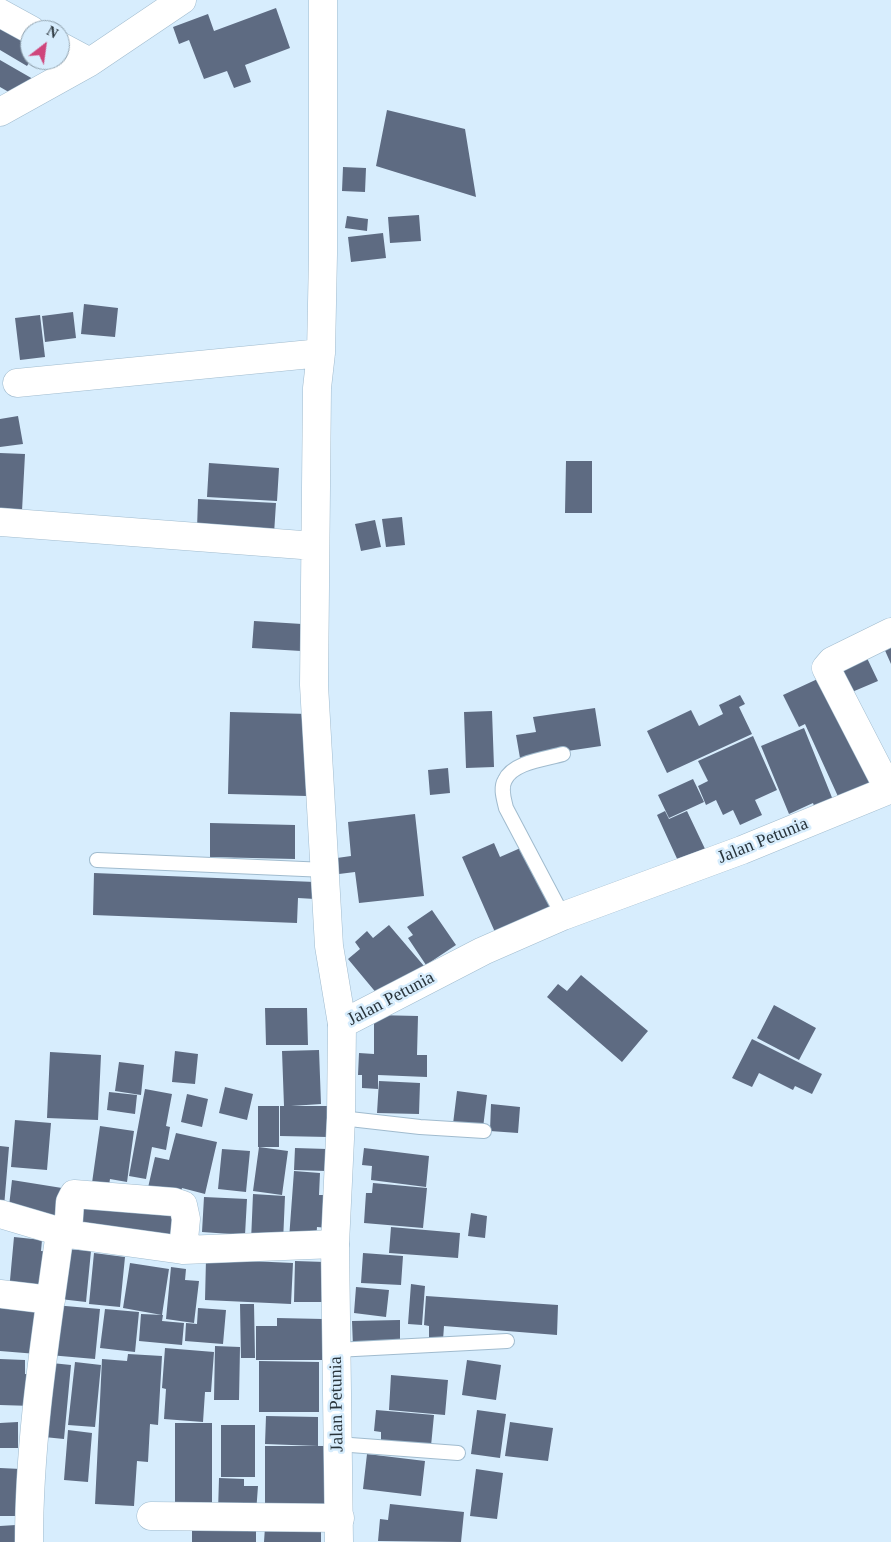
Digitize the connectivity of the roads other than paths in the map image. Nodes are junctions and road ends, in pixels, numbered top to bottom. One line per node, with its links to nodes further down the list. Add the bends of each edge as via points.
1 (182, 0): 6 (street)
2 (323, 0): 8 (street)
3 (0, 13): 4 (street)
4 (20, 24)
5 (70, 51): 6 (street)
6 (90, 62): 7 (street)
7 (0, 112)
8 (321, 353): 9 (street); 11 (street, via 317,388)
9 (17, 383)
10 (0, 522): 11 (street)
11 (315, 546): 16 (street, via 314,685)
12 (891, 632): 14 (street, via 832,661 826,668)
13 (563, 754): 17 (lane, via 516,769 505,780 502,790 506,808)
14 (890, 789): 17 (street, Jalan Petunia, via 742,850)
15 (97, 860): 16 (lane)
16 (326, 870): 18 (street, via 329,946)
17 (563, 916): 18 (street, Jalan Petunia, via 483,951)
18 (342, 1024): 19 (street, Jalan Petunia)
19 (341, 1118): 20 (lane); 23 (street, Jalan Petunia)
20 (484, 1131)
21 (0, 1214): 22 (street)
22 (64, 1233): 24 (street); 24 (street, via 74,1194 174,1202 183,1204 186,1212); 26 (street)
23 (334, 1244): 24 (street); 28 (street, Jalan Petunia)
24 (184, 1250)
25 (0, 1294): 26 (street)
26 (51, 1300): 33 (street, via 30,1460)
27 (507, 1342): 28 (lane)
28 (336, 1350): 29 (street, Jalan Petunia)
29 (337, 1444): 30 (lane); 32 (street, Jalan Petunia)
30 (458, 1453)
31 (151, 1516): 32 (street)
32 (339, 1530)
33 (29, 1542)

